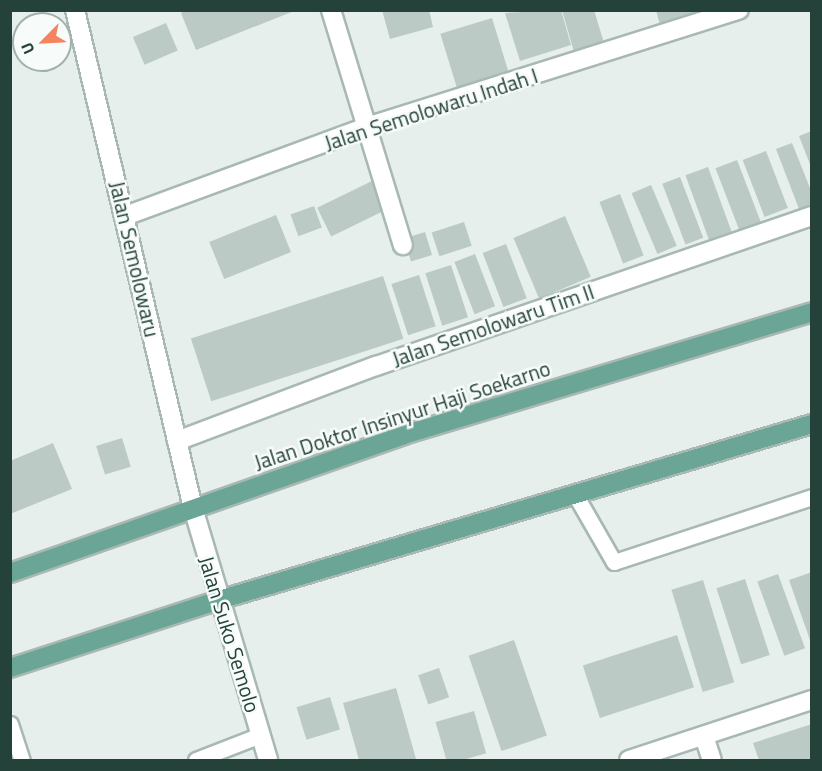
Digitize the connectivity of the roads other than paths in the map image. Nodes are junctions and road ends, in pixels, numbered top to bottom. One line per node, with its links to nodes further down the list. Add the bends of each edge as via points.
1 (75, 10): 5 (street, Jalan Semolowaru)
2 (331, 10): 4 (street)
3 (740, 10): 4 (street, Jalan Semolowaru Indah I)
4 (367, 127): 5 (street, Jalan Semolowaru Indah I); 7 (street)
5 (125, 216): 10 (street, Jalan Semolowaru)
6 (812, 216): 10 (street, Jalan Semolowaru Tim II, via 376,366)
7 (403, 245)
8 (812, 312): 13 (main road, Jalan Doktor Insinyur Haji Soekarno, via 403,435)
9 (812, 424): 11 (main road)
10 (177, 441): 13 (street, Jalan Semolowaru)
11 (576, 496): 12 (lane, via 614,562); 15 (main road)
12 (812, 497)
13 (193, 508): 14 (main road, Jalan Doktor Insinyur Haji Soekarno); 15 (street, Jalan Suko Semolo)
14 (10, 573)
15 (219, 600): 16 (main road); 19 (street, Jalan Suko Semolo)
16 (10, 668)
17 (812, 700): 20 (street)
18 (10, 724): 22 (lane)
19 (260, 735): 21 (lane); 23 (street, Jalan Suko Semolo)
20 (704, 736): 24 (street); 25 (street)
21 (199, 759)
22 (22, 760)
23 (268, 760)
24 (629, 760)
25 (712, 760)

